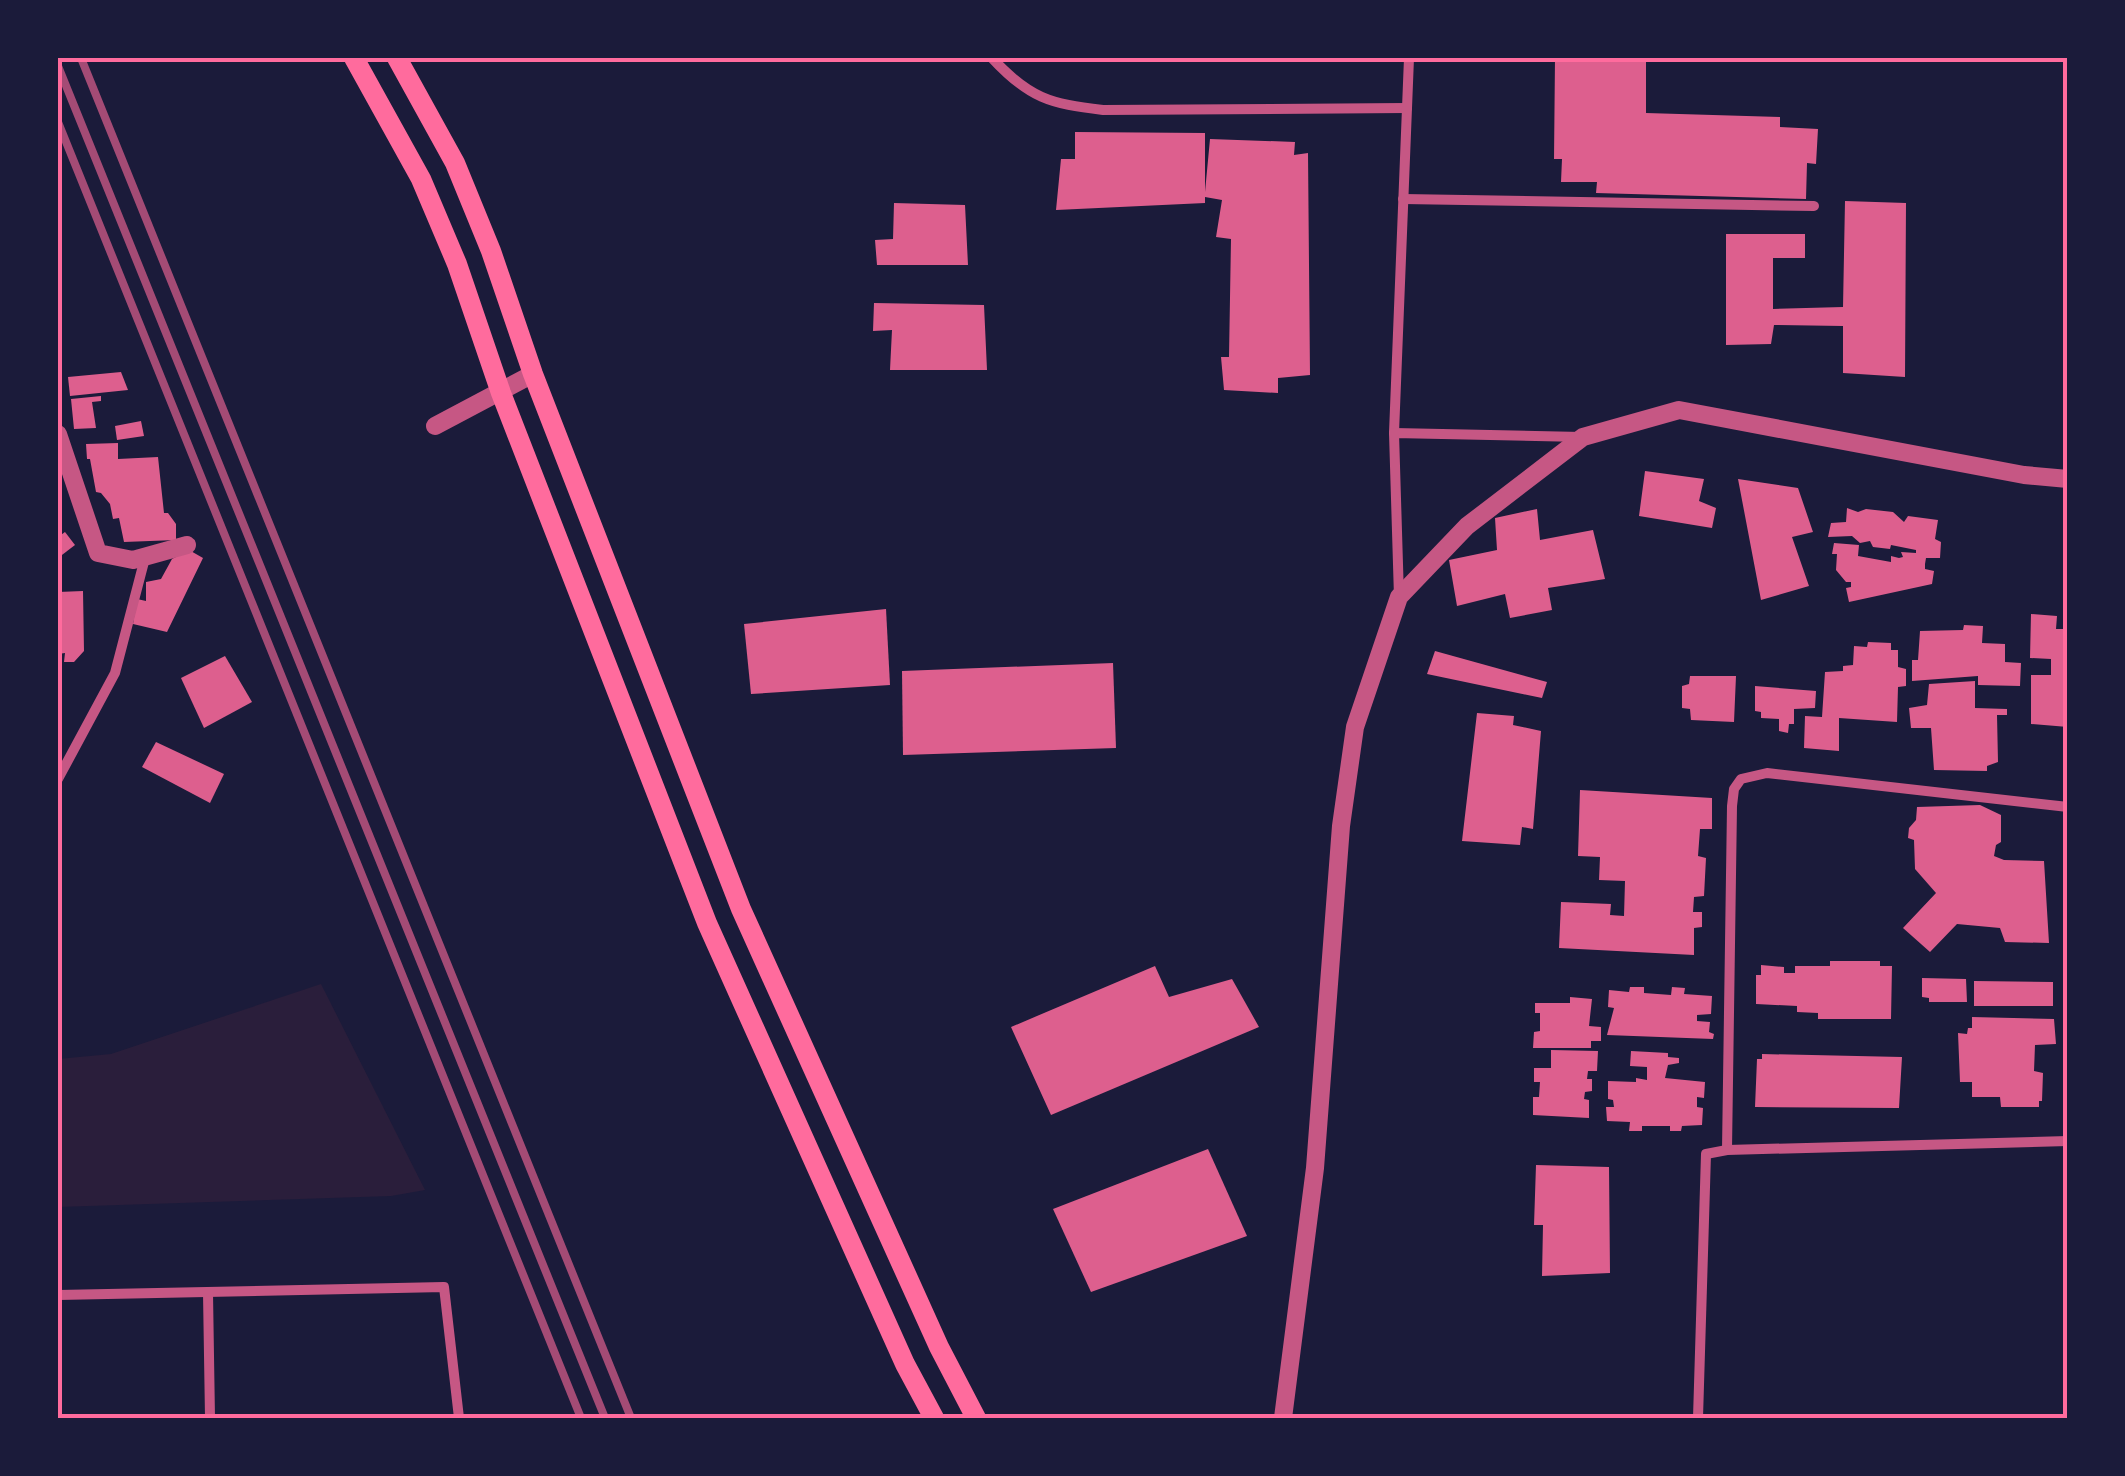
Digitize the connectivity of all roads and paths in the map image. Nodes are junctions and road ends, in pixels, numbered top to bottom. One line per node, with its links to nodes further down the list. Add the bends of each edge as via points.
1 (354, 58): 9 (main road, via 422,179)
2 (397, 58): 8 (main road, via 455,163)
3 (992, 58): 5 (street, via 1016,84 1058,105)
4 (1409, 58): 5 (street)
5 (1407, 108): 6 (street)
6 (1403, 199): 7 (street); 11 (street)
7 (1814, 206)
8 (533, 374): 9 (street); 27 (main road, via 741,909)
9 (501, 393): 10 (street); 26 (main road, via 707,923)
10 (435, 426)
11 (1394, 433): 13 (street); 17 (street)
12 (58, 434): 16 (street, via 98,553)
13 (1583, 437): 14 (street, via 1680,410); 17 (street, via 1467,526)
14 (2068, 479)
15 (187, 546): 16 (street)
16 (146, 556): 18 (street, via 116,673)
17 (1399, 597): 28 (street, via 1355,728 1341,826 1315,1168)
18 (58, 779)
19 (2068, 808): 21 (street, via 1767,773 1741,779 1732,806)
20 (2068, 1141): 21 (street)
21 (1727, 1150): 29 (street, via 1706,1154)
22 (208, 1293): 23 (street); 24 (street); 25 (street, via 444,1287)
23 (58, 1295)
24 (210, 1418)
25 (459, 1418)
26 (934, 1418)
27 (976, 1418)
28 (1283, 1418)
29 (1698, 1418)

